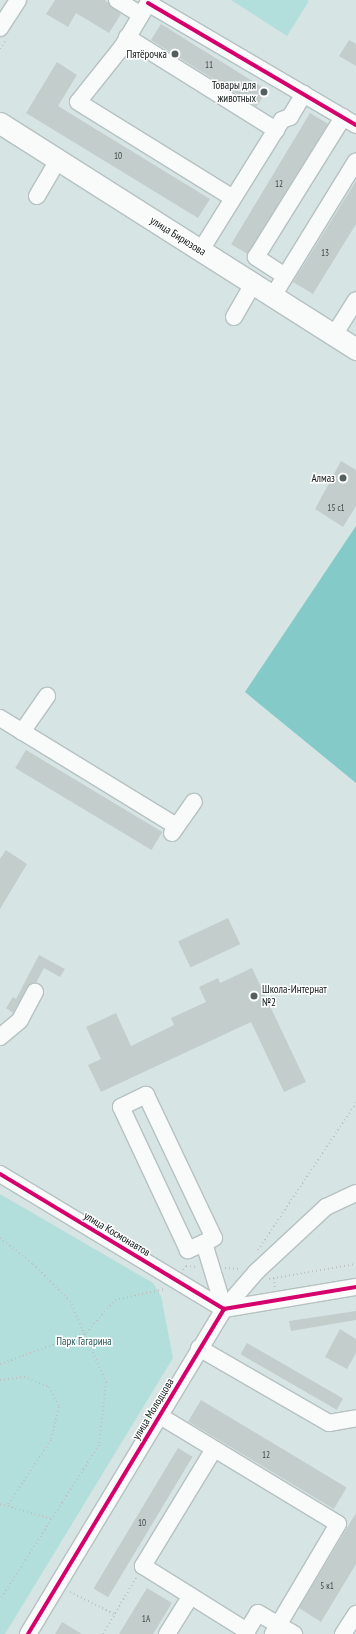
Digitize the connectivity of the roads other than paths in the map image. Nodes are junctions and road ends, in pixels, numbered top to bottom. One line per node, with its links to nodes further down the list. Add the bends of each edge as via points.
1 (18, 0): 4 (street)
2 (117, 0): 3 (street)
3 (146, 6): 5 (street); 6 (street)
4 (0, 28)
5 (124, 42): 9 (street); 13 (street, via 78,102)
6 (304, 94): 7 (street); 9 (street, via 290,117 282,120)
7 (349, 121): 15 (street, via 256,257)
8 (0, 123): 10 (main road, улица Бирюзова)
9 (276, 130): 13 (street)
10 (58, 160): 12 (street); 14 (main road, улица Бирюзова)
11 (356, 162): 15 (street)
12 (37, 196)
13 (233, 198): 14 (street)
14 (201, 250): 16 (main road, улица Бирюзова)
15 (285, 276): 17 (street)
16 (253, 284): 17 (main road, улица Бирюзова); 19 (street)
17 (272, 296): 20 (main road, улица Бирюзова)
18 (356, 300): 20 (street)
19 (234, 317)
20 (334, 335): 21 (main road, улица Бирюзова)
21 (356, 349)
22 (47, 696): 24 (street)
23 (0, 718): 24 (street)
24 (22, 732): 25 (street, via 174,829)
25 (194, 802)
26 (35, 992): 27 (street, via 20,1020)
27 (0, 1037)
28 (0, 1174): 32 (street, улица Космонавтов)
29 (356, 1193): 32 (street, улица Молодцова, via 326,1207 246,1283)
30 (204, 1243): 30 (street, via 188,1250 121,1107 146,1095 214,1238); 32 (street)
31 (356, 1287): 32 (street)
32 (224, 1309): 33 (street, улица Молодцова)
33 (199, 1348): 34 (street, улица Молодцова); 35 (street, via 329,1423)
34 (160, 1416): 36 (street); 40 (street, улица Молодцова)
35 (356, 1418)
36 (214, 1448): 39 (street, via 338,1524); 39 (street, via 143,1566 247,1631 258,1613)
37 (186, 1604): 41 (street)
38 (356, 1614): 43 (street)
39 (276, 1629): 42 (street)
40 (28, 1634)
41 (167, 1634)
42 (294, 1634)
43 (343, 1634)

